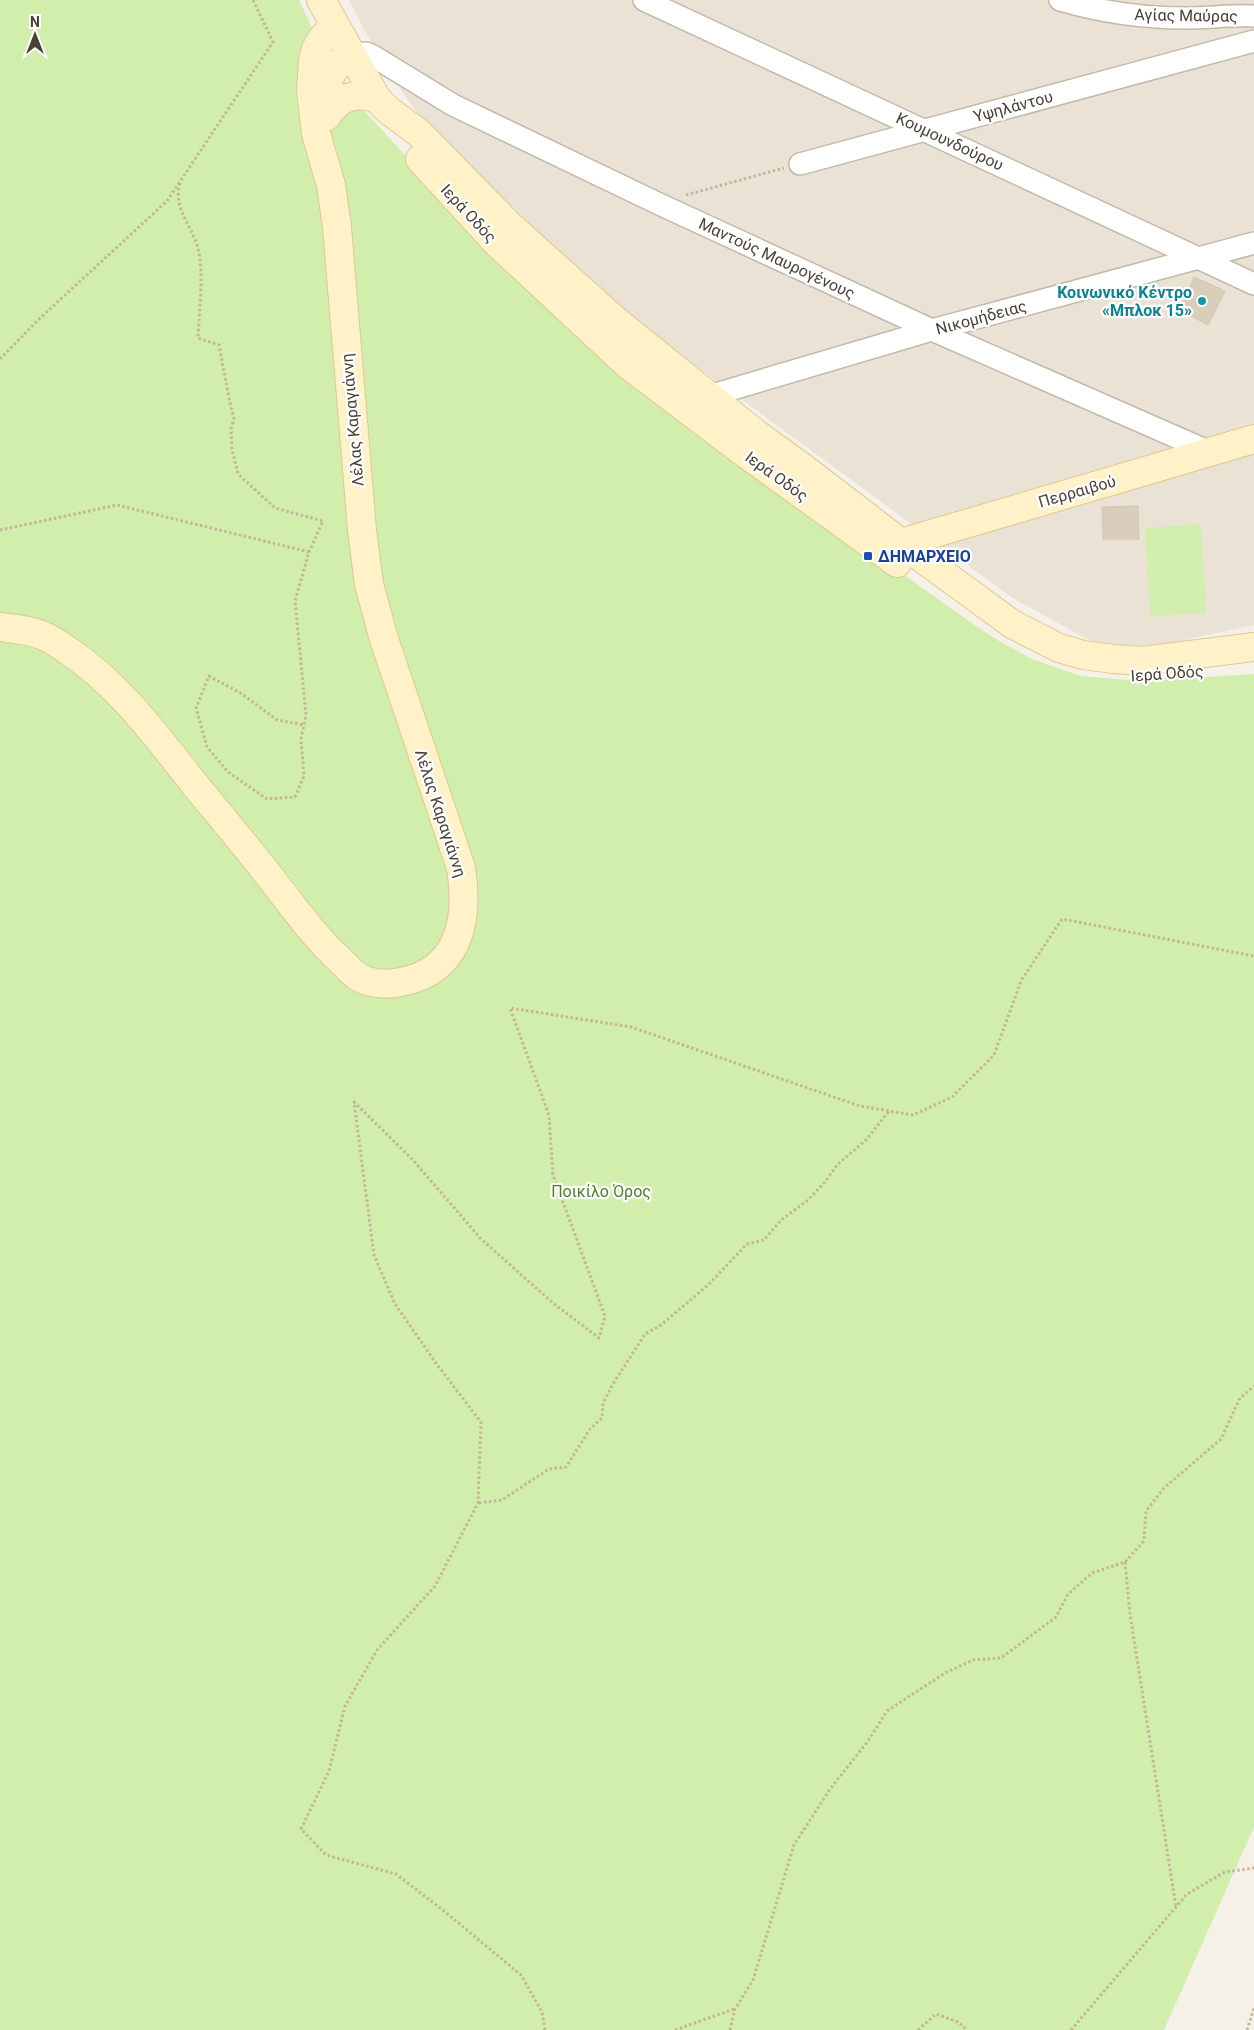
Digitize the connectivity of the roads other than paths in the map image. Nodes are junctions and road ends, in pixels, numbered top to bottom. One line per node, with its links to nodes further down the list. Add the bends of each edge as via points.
1 (321, 0): 5 (main road, Ιερά Οδός)
2 (644, 0): 10 (street, Κουμουνδούρου)
3 (1060, 0): 4 (street, Αγίας Μαύρας, via 1131,15 1184,18)
4 (1254, 16)
5 (336, 29): 7 (main road, Ιερά Οδός); 12 (main road, Λέλας Καραγιάννη, via 321,40 311,77 316,134)
6 (1254, 41): 10 (street, Υψηλάντου)
7 (351, 55): 8 (main road, Ιερά Οδός); 9 (main road, Λέλας Καραγιάννη, via 336,64 330,77 326,88); 16 (street, Μαντούς Μαυρογένους, via 366,53 373,56 453,105)
8 (383, 105): 9 (main road, via 362,95 346,98 338,102); 17 (main road, Ιερά Οδός, via 419,133 540,254); 23 (main road, Ιερά Οδός, via 406,143 496,242 627,364 980,623 1035,656 1083,671 1141,677)
9 (327, 116): 12 (main road, Λέλας Καραγιάννη)
10 (926, 130): 11 (street, Υψηλάντου); 14 (street, Κουμουνδούρου)
11 (800, 164)
12 (331, 185): 21 (main road, Λέλας Καραγιάννη, via 369,584 382,636 461,868 464,887 461,929 446,959 414,980 374,983 357,976 319,941 144,721 90,665 45,636)
13 (1254, 243): 14 (street, Νικομήδειας)
14 (1199, 258): 15 (street, Κουμουνδούρου); 16 (street, Νικομήδειας)
15 (1254, 284)
16 (932, 330): 17 (street, Νικομήδειας); 19 (street, Μαντούς Μαυρογένους)
17 (709, 396): 20 (main road, Ιερά Οδός)
18 (1254, 439): 19 (main road, Περραιβού)
19 (1210, 452): 20 (main road, Περραιβού)
20 (901, 543): 22 (main road, Ιερά Οδός, via 1012,624 1059,648 1084,655 1142,661)
21 (0, 627)
22 (1254, 647)
23 (1254, 664)

